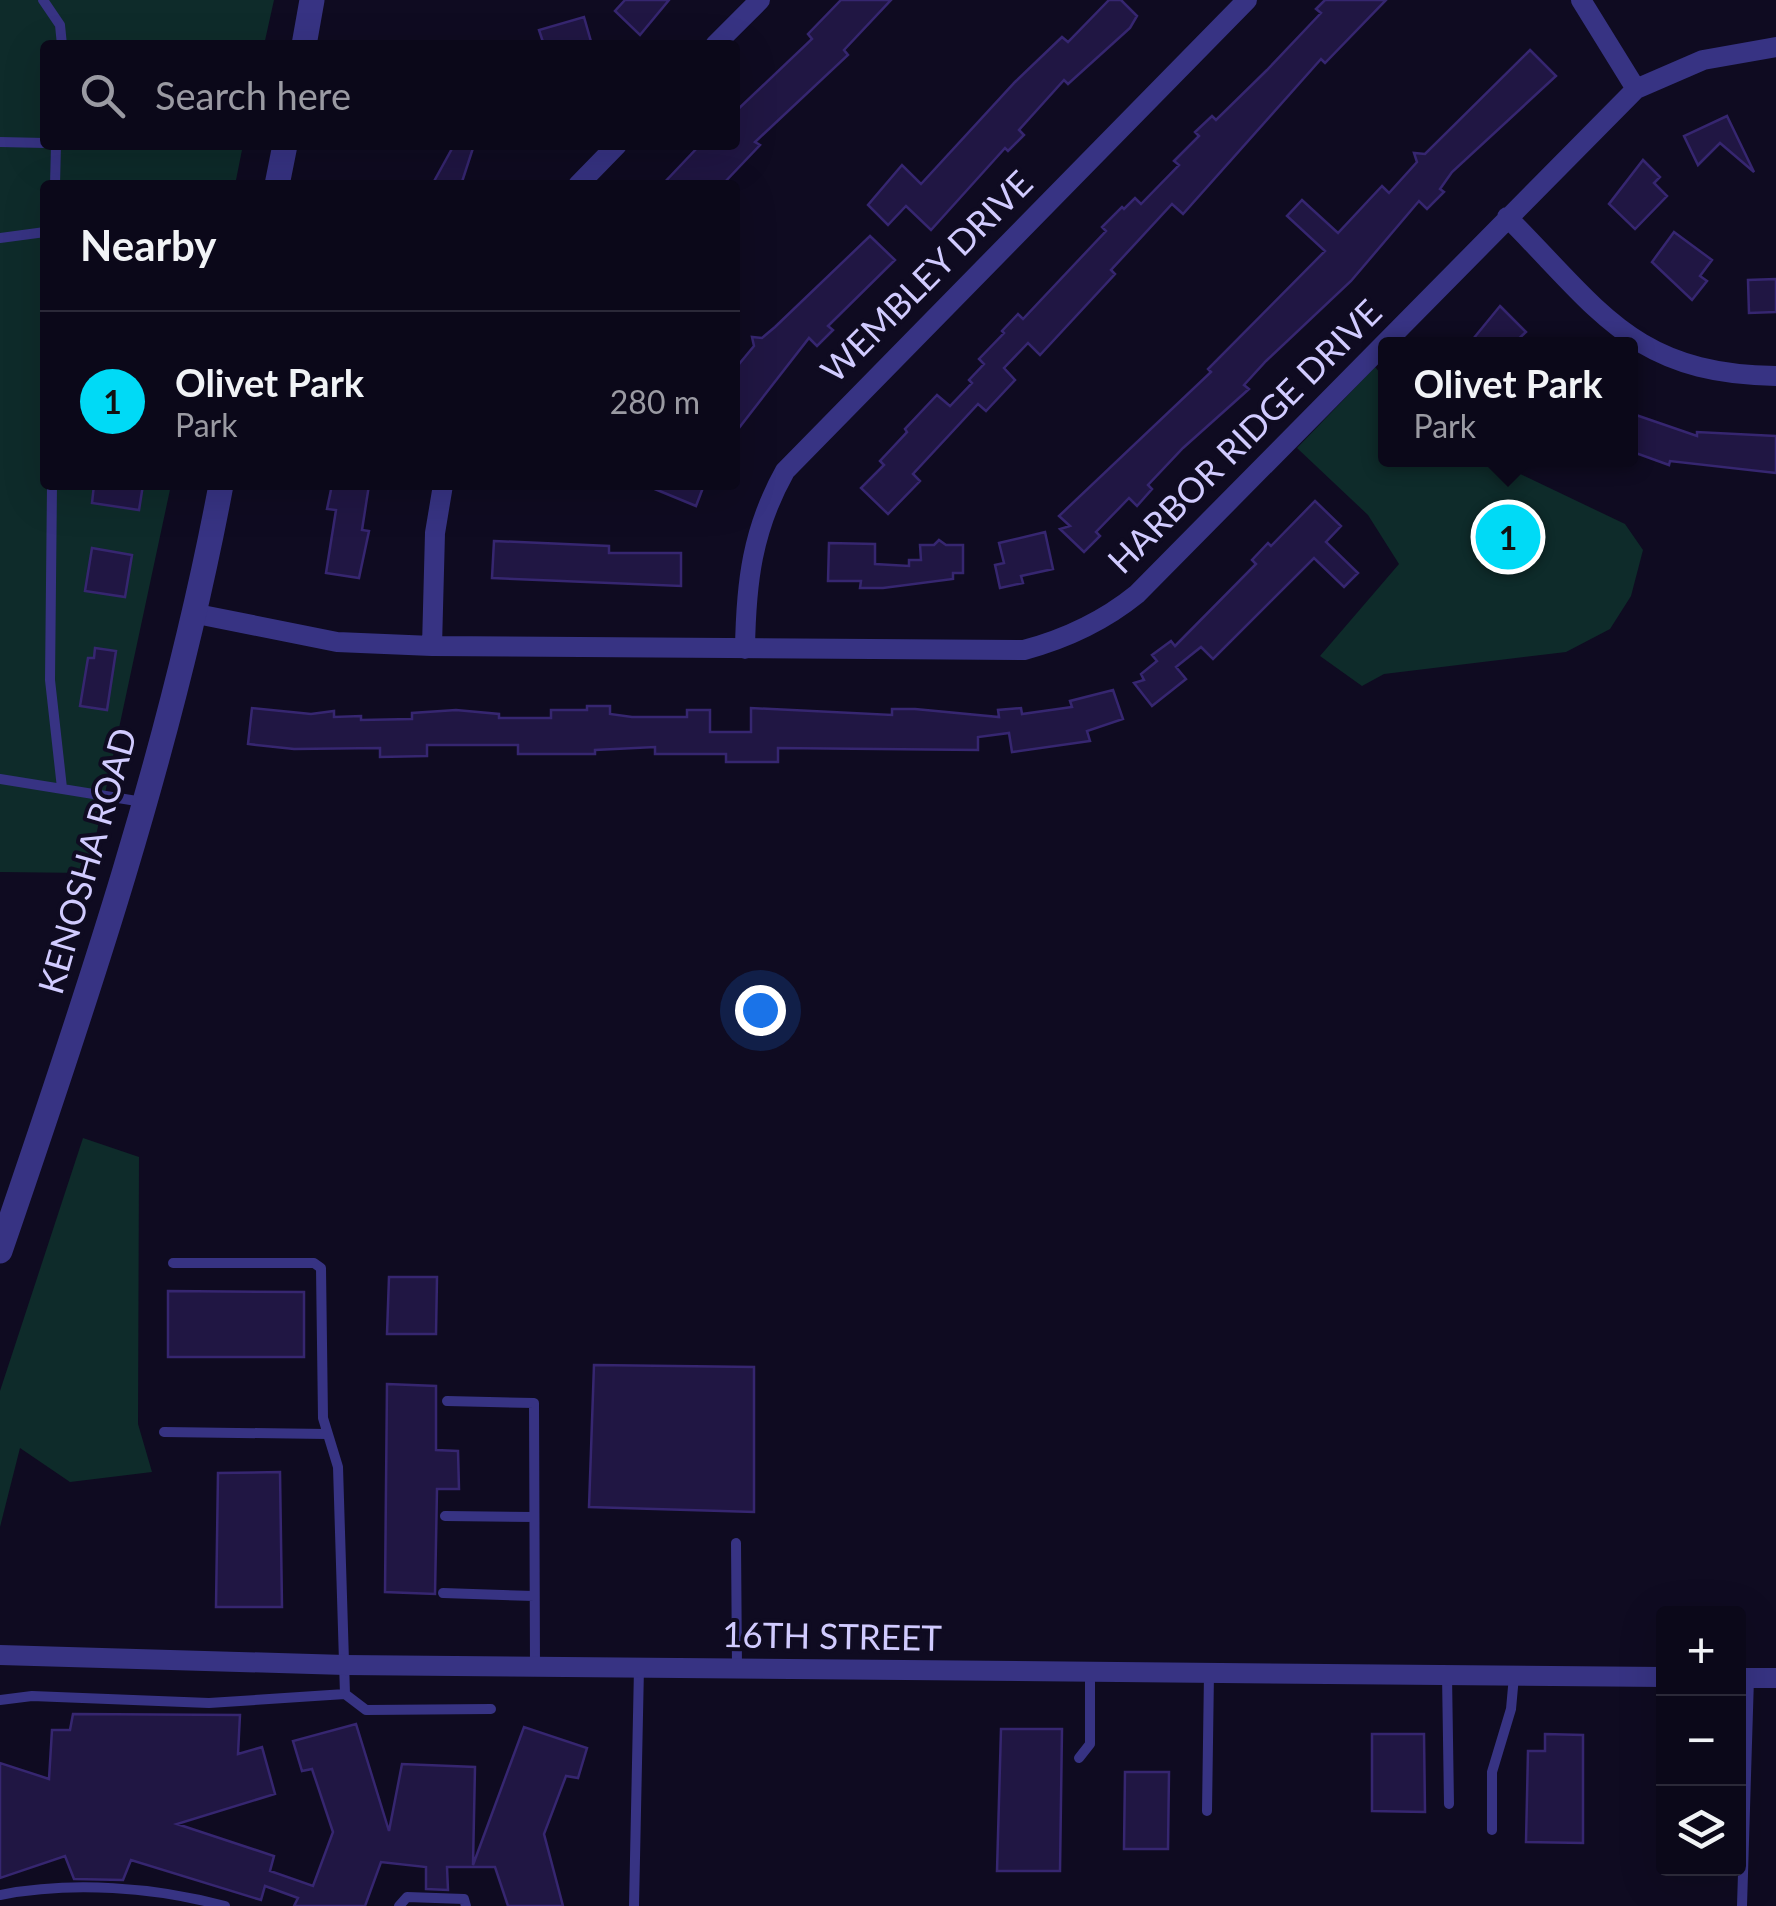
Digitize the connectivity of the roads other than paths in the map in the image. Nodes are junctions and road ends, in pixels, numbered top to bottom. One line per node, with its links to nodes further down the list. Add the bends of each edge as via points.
1 (44, 0): 6 (lane)
2 (312, 0): 7 (street)
3 (760, 0): 8 (street)
4 (1247, 0): 32 (street, WEMBLEY DRIVE, via 785,472 756,535 746,580)
5 (1581, 0): 10 (street)
6 (62, 40)
7 (305, 40)
8 (720, 40)
9 (1776, 47): 10 (street, HARBOR RIDGE DRIVE, via 1702,60)
10 (1636, 89): 19 (street, HARBOR RIDGE DRIVE)
11 (0, 142): 12 (lane)
12 (40, 143)
13 (56, 150): 16 (lane)
14 (284, 150): 17 (street)
15 (612, 150): 18 (street)
16 (55, 180)
17 (279, 180)
18 (583, 180)
19 (1507, 217): 22 (street, HARBOR RIDGE DRIVE); 23 (street)
20 (40, 233): 21 (lane)
21 (0, 238)
22 (1388, 337)
23 (1630, 337)
24 (1638, 343): 26 (street, via 1704,372)
25 (1378, 347): 32 (street, HARBOR RIDGE DRIVE, via 1118,609 1055,642 1024,650)
26 (1776, 376)
27 (52, 490): 34 (lane, via 50,680)
28 (220, 490): 30 (street, KENOSHA ROAD)
29 (442, 490): 31 (street, via 434,532)
30 (192, 613): 31 (street, HARBOR RIDGE DRIVE, via 337,642); 35 (street, KENOSHA ROAD)
31 (432, 646): 32 (street, HARBOR RIDGE DRIVE)
32 (745, 648)
33 (0, 779): 34 (lane)
34 (62, 788): 35 (lane)
35 (144, 802): 36 (street, KENOSHA ROAD)
36 (0, 1251)
37 (173, 1264): 40 (lane, via 321,1268)
38 (447, 1402): 42 (lane, via 534,1403)
39 (164, 1432): 40 (lane)
40 (328, 1434): 47 (lane, via 338,1467)
41 (445, 1516): 42 (lane)
42 (534, 1517): 45 (lane)
43 (736, 1543): 50 (lane)
44 (443, 1594): 45 (lane)
45 (534, 1596): 48 (lane)
46 (0, 1654): 47 (street, 16TH STREET)
47 (344, 1665): 48 (street, 16TH STREET); 58 (lane)
48 (535, 1667): 49 (street, 16TH STREET)
49 (640, 1668): 50 (street, 16TH STREET); 70 (lane)
50 (737, 1668): 51 (street, 16TH STREET)
51 (1090, 1672): 52 (street, 16TH STREET); 62 (lane, via 1090,1744)
52 (1209, 1673): 53 (street, 16TH STREET); 64 (lane)
53 (1447, 1675): 54 (street, 16TH STREET); 63 (lane)
54 (1514, 1676): 55 (street, 16TH STREET); 65 (lane, via 1492,1772)
55 (1656, 1677)
56 (1746, 1678): 57 (street)
57 (1776, 1678)
58 (344, 1694): 60 (lane, via 209,1703); 61 (lane, via 366,1710)
59 (1744, 1696): 71 (lane)
60 (0, 1700)
61 (491, 1709)
62 (1080, 1758)
63 (1449, 1804)
64 (1207, 1811)
65 (1492, 1830)
66 (0, 1895): 67 (lane, via 62,1888 181,1894)
67 (225, 1906)
68 (399, 1906): 69 (lane, via 407,1898 464,1899)
69 (466, 1906)
70 (634, 1906)
71 (1742, 1906)

